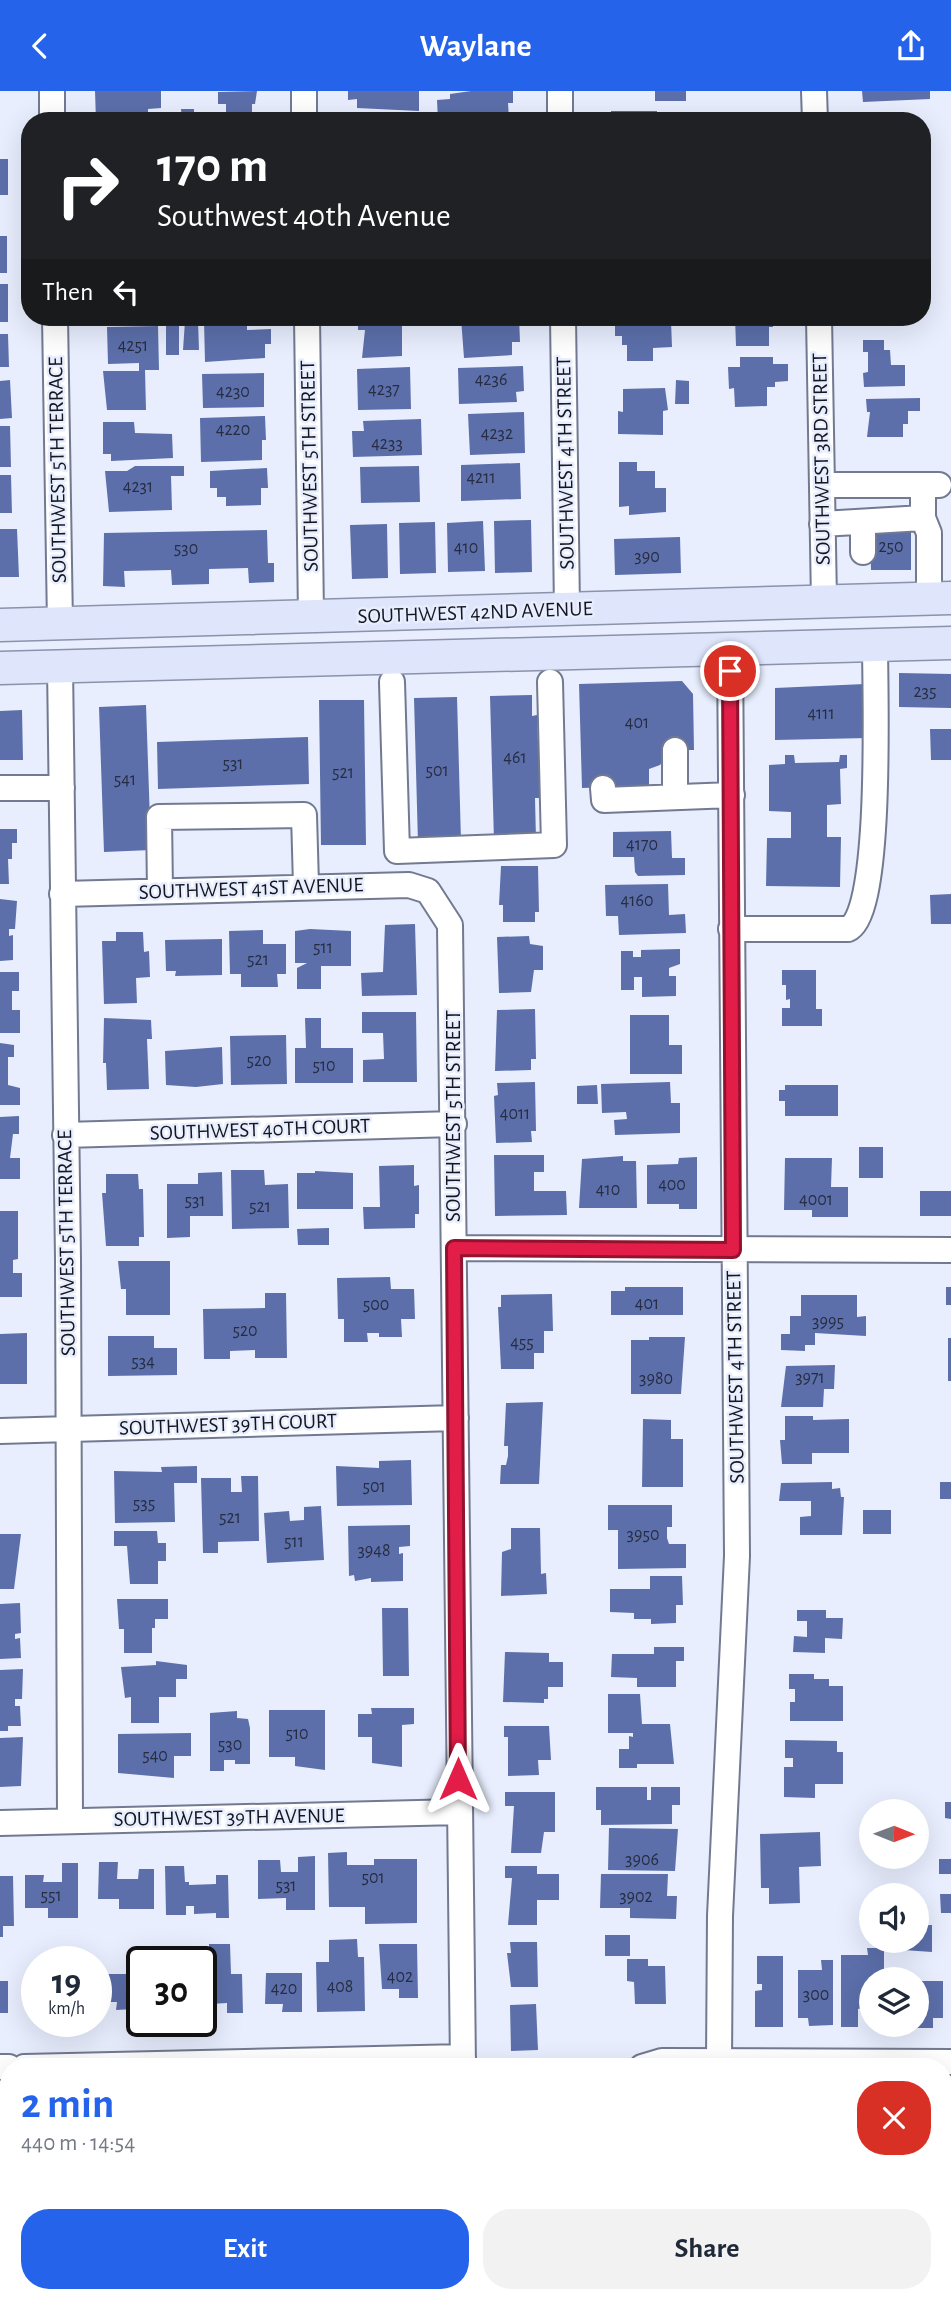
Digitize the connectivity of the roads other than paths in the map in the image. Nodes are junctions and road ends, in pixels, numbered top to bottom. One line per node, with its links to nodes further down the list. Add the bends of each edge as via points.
1 (52, 91): 5 (street)
2 (304, 91): 6 (street)
3 (560, 91): 7 (street)
4 (814, 91): 8 (street)
5 (52, 112)
6 (304, 112)
7 (561, 112)
8 (815, 112)
9 (55, 326): 23 (street, SOUTHWEST 5TH TERRACE)
10 (307, 326): 22 (street, SOUTHWEST 5TH STREET)
11 (563, 326): 20 (street, SOUTHWEST 4TH STREET)
12 (819, 326): 13 (street, SOUTHWEST 3RD STREET)
13 (822, 485): 14 (street, via 931,485); 16 (street, SOUTHWEST 3RD STREET)
14 (923, 518): 15 (street); 18 (street)
15 (863, 523): 16 (street); 17 (street)
16 (822, 524): 19 (street, SOUTHWEST 3RD STREET)
17 (863, 552)
18 (940, 599): 19 (main road, SOUTHWEST 42ND AVENUE)
19 (824, 601): 20 (main road, SOUTHWEST 42ND AVENUE)
20 (567, 609): 21 (main road, SOUTHWEST 42ND AVENUE)
21 (525, 610): 22 (main road, SOUTHWEST 42ND AVENUE); 28 (main road, via 492,627 480,639)
22 (311, 616): 23 (main road, SOUTHWEST 42ND AVENUE)
23 (60, 624): 24 (main road, SOUTHWEST 42ND AVENUE); 29 (main road, via 69,640)
24 (0, 625)
25 (951, 643): 26 (main road, SOUTHWEST 42ND AVENUE)
26 (875, 645): 27 (main road, SOUTHWEST 42ND AVENUE); 46 (street, via 874,828 869,881 858,922 848,929)
27 (730, 649): 28 (main road, SOUTHWEST 42ND AVENUE); 38 (street, SOUTHWEST 4TH STREET)
28 (474, 656): 29 (main road, SOUTHWEST 42ND AVENUE)
29 (118, 665): 30 (main road, SOUTHWEST 42ND AVENUE)
30 (60, 666): 31 (main road, SOUTHWEST 42ND AVENUE); 36 (street, SOUTHWEST 5TH TERRACE)
31 (0, 668)
32 (392, 682): 40 (street)
33 (550, 682): 40 (street, via 554,845)
34 (675, 750): 39 (street)
35 (0, 788): 36 (street)
36 (62, 788): 44 (street, SOUTHWEST 5TH TERRACE)
37 (603, 794): 39 (street)
38 (732, 795): 39 (street); 46 (street, SOUTHWEST 4TH STREET)
39 (675, 797)
40 (397, 851): 41 (street)
41 (397, 884): 42 (street, SOUTHWEST 41ST AVENUE); 45 (street, SOUTHWEST 41ST AVENUE, via 418,887)
42 (306, 885): 43 (street, SOUTHWEST 41ST AVENUE); 43 (street, via 304,815 159,817)
43 (160, 891): 44 (street, SOUTHWEST 41ST AVENUE)
44 (62, 894): 48 (street, SOUTHWEST 5TH TERRACE)
45 (436, 899): 47 (street, SOUTHWEST 5TH STREET, via 450,925 452,940)
46 (731, 929): 50 (street, SOUTHWEST 4TH STREET)
47 (454, 1124): 48 (street, SOUTHWEST 40TH COURT); 49 (street, SOUTHWEST 5TH STREET)
48 (65, 1135): 53 (street, SOUTHWEST 5TH TERRACE)
49 (454, 1248): 50 (street); 52 (street, SOUTHWEST 5TH STREET)
50 (733, 1250): 51 (street); 59 (street, SOUTHWEST 4TH STREET, via 737,1568 720,1916)
51 (951, 1250)
52 (456, 1418): 53 (street, SOUTHWEST 39TH COURT); 55 (street, SOUTHWEST 5TH STREET)
53 (67, 1429): 54 (street, SOUTHWEST 39TH COURT); 56 (street, SOUTHWEST 5TH TERRACE)
54 (0, 1431)
55 (459, 1812): 56 (street, SOUTHWEST 39TH AVENUE); 58 (street, SOUTHWEST 5TH STREET)
56 (70, 1821): 57 (street, SOUTHWEST 39TH AVENUE)
57 (0, 1823)
58 (463, 2058)
59 (719, 2058)

